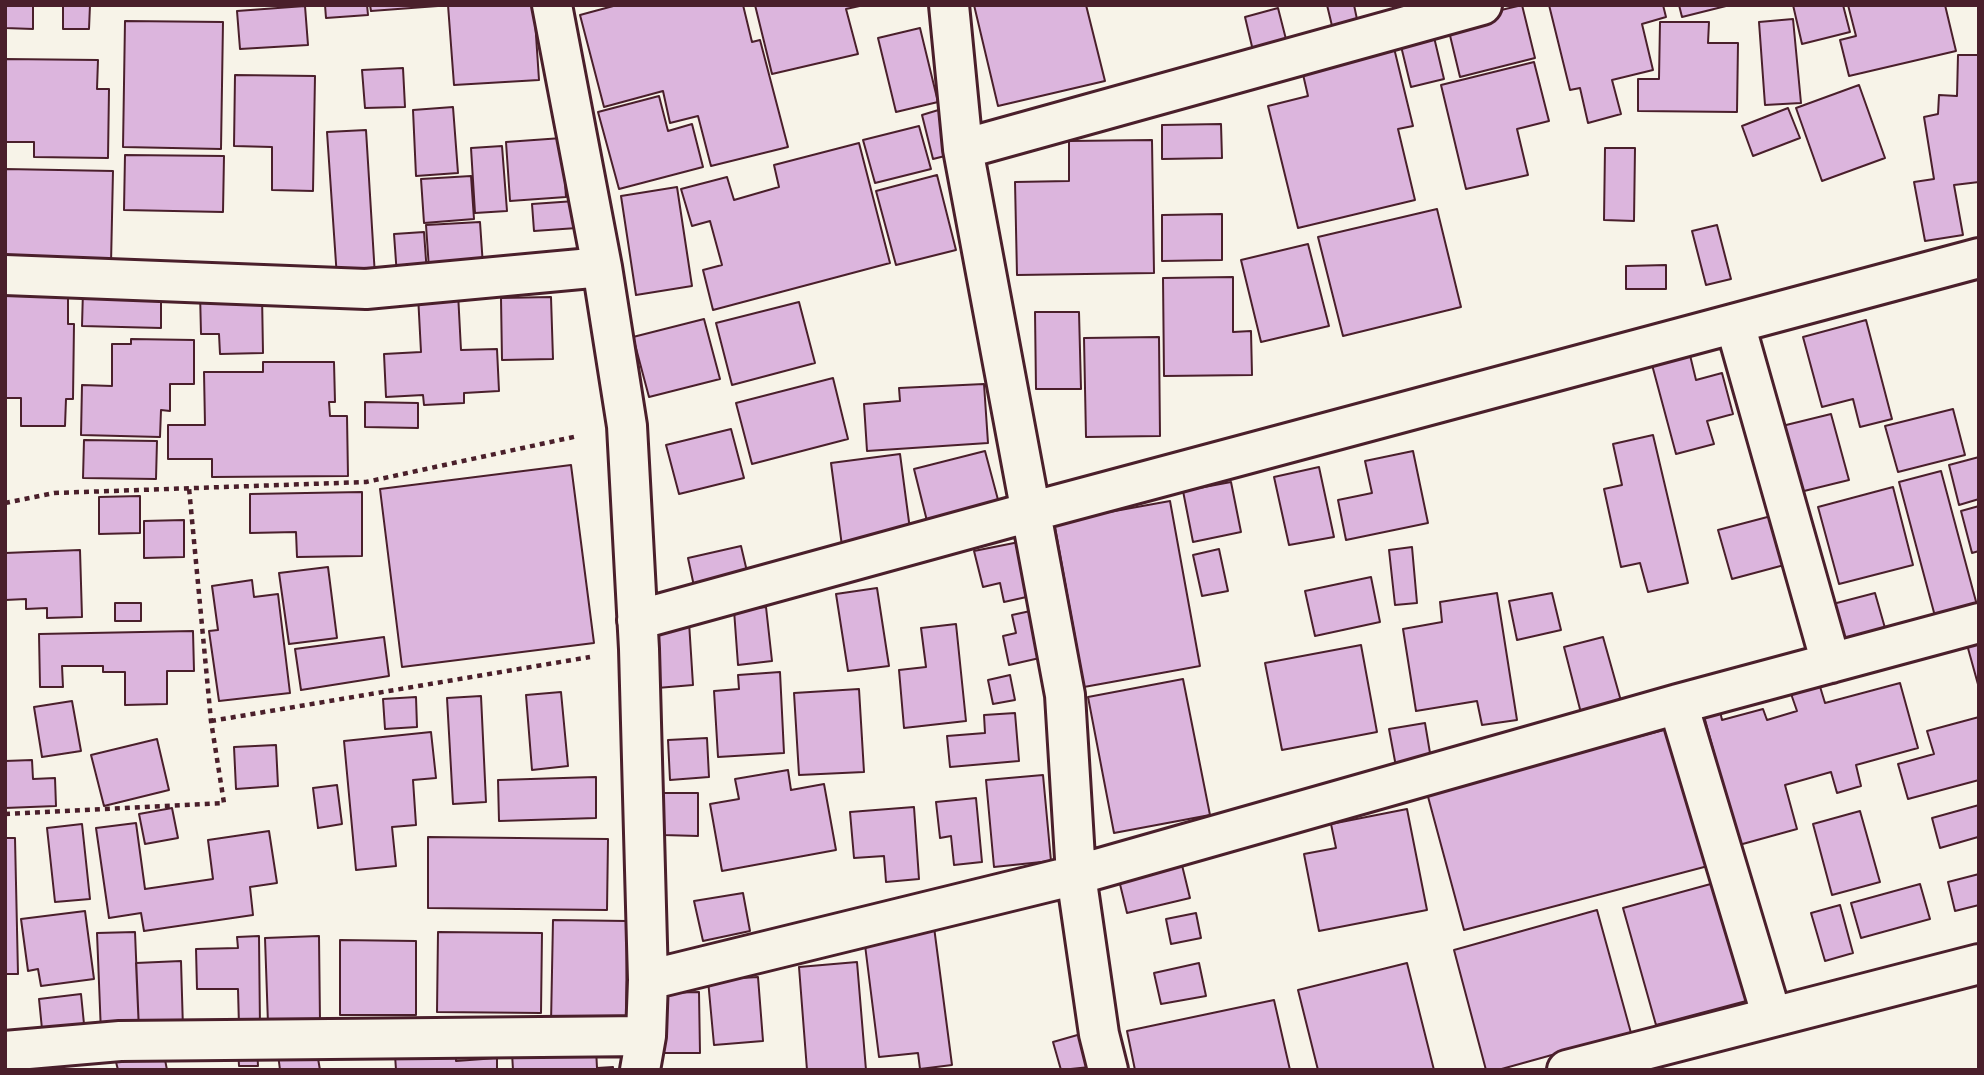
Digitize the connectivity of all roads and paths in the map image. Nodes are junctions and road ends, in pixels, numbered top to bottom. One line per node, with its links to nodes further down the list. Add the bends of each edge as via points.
1 (949, 5): 4 (street)
2 (1482, 5): 4 (street)
3 (555, 6): 6 (street)
4 (963, 149): 12 (street)
5 (1979, 258): 8 (street)
6 (602, 267): 7 (street, via 366,289); 9 (street)
7 (5, 275)
8 (1735, 324): 12 (street); 15 (street)
9 (627, 426): 10 (path, via 366,482); 14 (street)
10 (189, 488): 11 (path, via 54,493); 17 (path)
11 (5, 503)
12 (1030, 512): 14 (street); 19 (street, via 1065,695)
13 (1979, 623): 15 (street)
14 (638, 635): 17 (path); 21 (street)
15 (1831, 663): 16 (street)
16 (1678, 704): 19 (street); 22 (street)
17 (211, 720): 18 (path, via 224,803)
18 (5, 814)
19 (1076, 876): 21 (street); 25 (street)
20 (1979, 964): 22 (street)
21 (648, 980): 24 (street)
22 (1772, 1017): 26 (street)
23 (5, 1052): 24 (street, via 132,1041)
24 (643, 1053)
25 (1108, 1070)
26 (1567, 1070)

